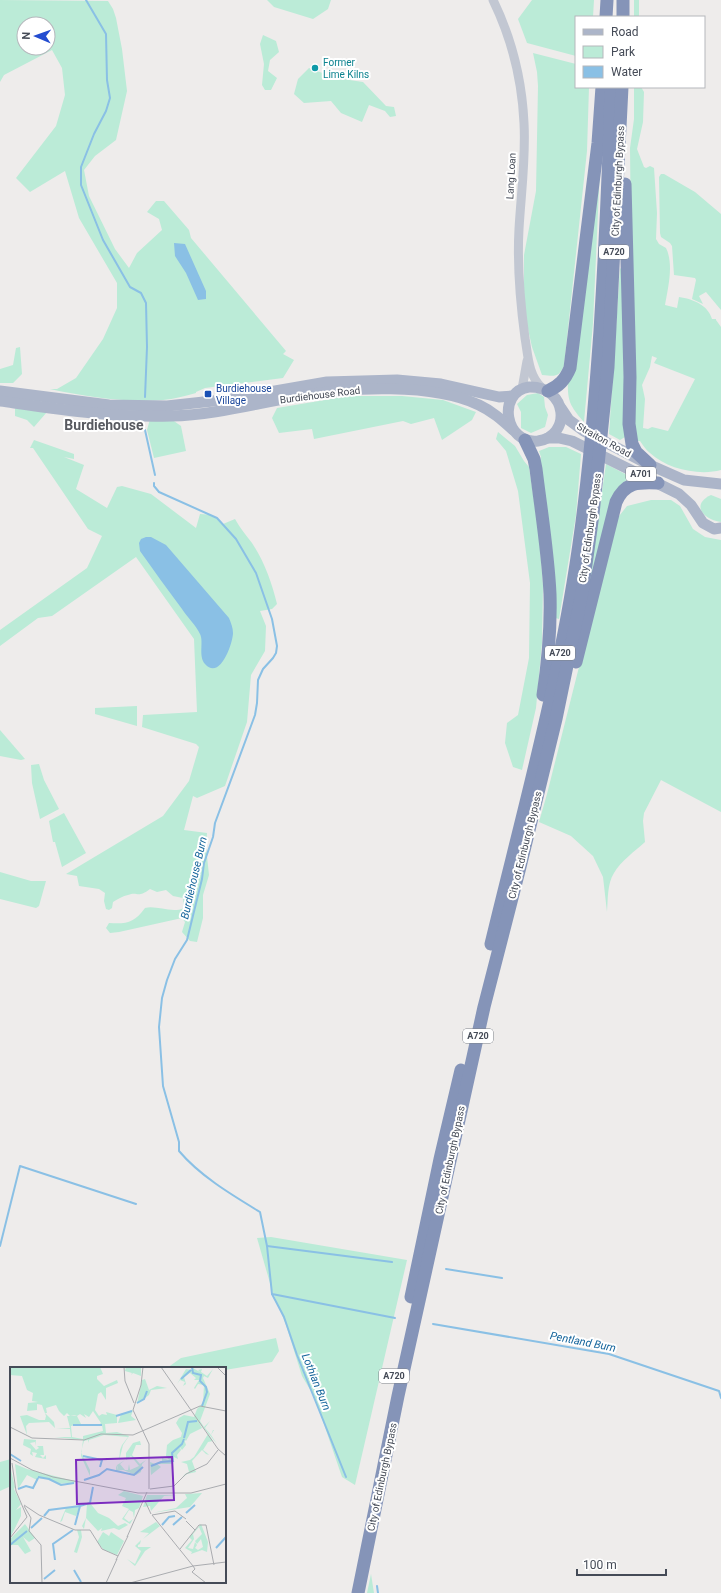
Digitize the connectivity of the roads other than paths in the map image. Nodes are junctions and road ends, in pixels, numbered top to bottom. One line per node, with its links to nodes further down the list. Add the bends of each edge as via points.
1 (493, 0): 11 (street, Lang Loan, via 514,57 523,103 524,145 518,260)
2 (607, 0): 5 (highway)
3 (613, 0): 6 (highway)
4 (623, 0): 7 (highway)
5 (606, 16)
6 (612, 16)
7 (623, 16)
8 (602, 88): 13 (highway, via 598,143 570,368 564,381 554,388)
9 (611, 88): 18 (highway, City of Edinburgh Bypass / A720)
10 (621, 93): 18 (highway, City of Edinburgh Bypass / A720, via 613,279); 22 (highway, via 628,251 629,424 636,452)
11 (527, 358): 12 (street, Lang Loan); 13 (street, Lang Loan, via 535,379)
12 (522, 389): 13 (main road); 15 (main road)
13 (545, 389): 17 (main road, A701)
14 (0, 391): 15 (main road, Burdiehouse Road, via 109,405 167,406 222,400 320,383 397,380 441,384 499,397)
15 (513, 396): 19 (main road, via 508,407 508,415)
16 (0, 401): 19 (main road, Burdiehouse Road, via 107,414 172,416 206,413 323,393 372,389 406,390 468,401 486,409)
17 (561, 408): 20 (main road, via 559,425); 22 (main road, Straiton Road / A701, via 569,420 584,431)
18 (598, 415): 23 (highway, City of Edinburgh Bypass / A720)
19 (513, 430): 21 (main road)
20 (548, 438): 21 (main road, A701); 25 (main road, Straiton Road / A701, via 566,439 579,444)
21 (525, 440): 27 (highway, via 536,469 548,572 550,614 541,710)
22 (650, 465): 24 (main road, Straiton Road / A701, via 684,480)
23 (593, 476): 27 (highway, City of Edinburgh Bypass / A720, via 549,703); 28 (highway, City of Edinburgh Bypass / A720, via 589,546 576,625)
24 (718, 482)
25 (658, 483): 26 (main road, Straiton Road / A701, via 685,498 703,524 714,529); 28 (highway, via 635,483 623,491 616,502 586,626)
26 (721, 528)
27 (518, 831): 29 (highway, City of Edinburgh Bypass / A720, via 440,1159)
28 (520, 867): 30 (highway, City of Edinburgh Bypass / A720, via 484,1007 398,1396)
29 (349, 1593)
30 (358, 1593)

